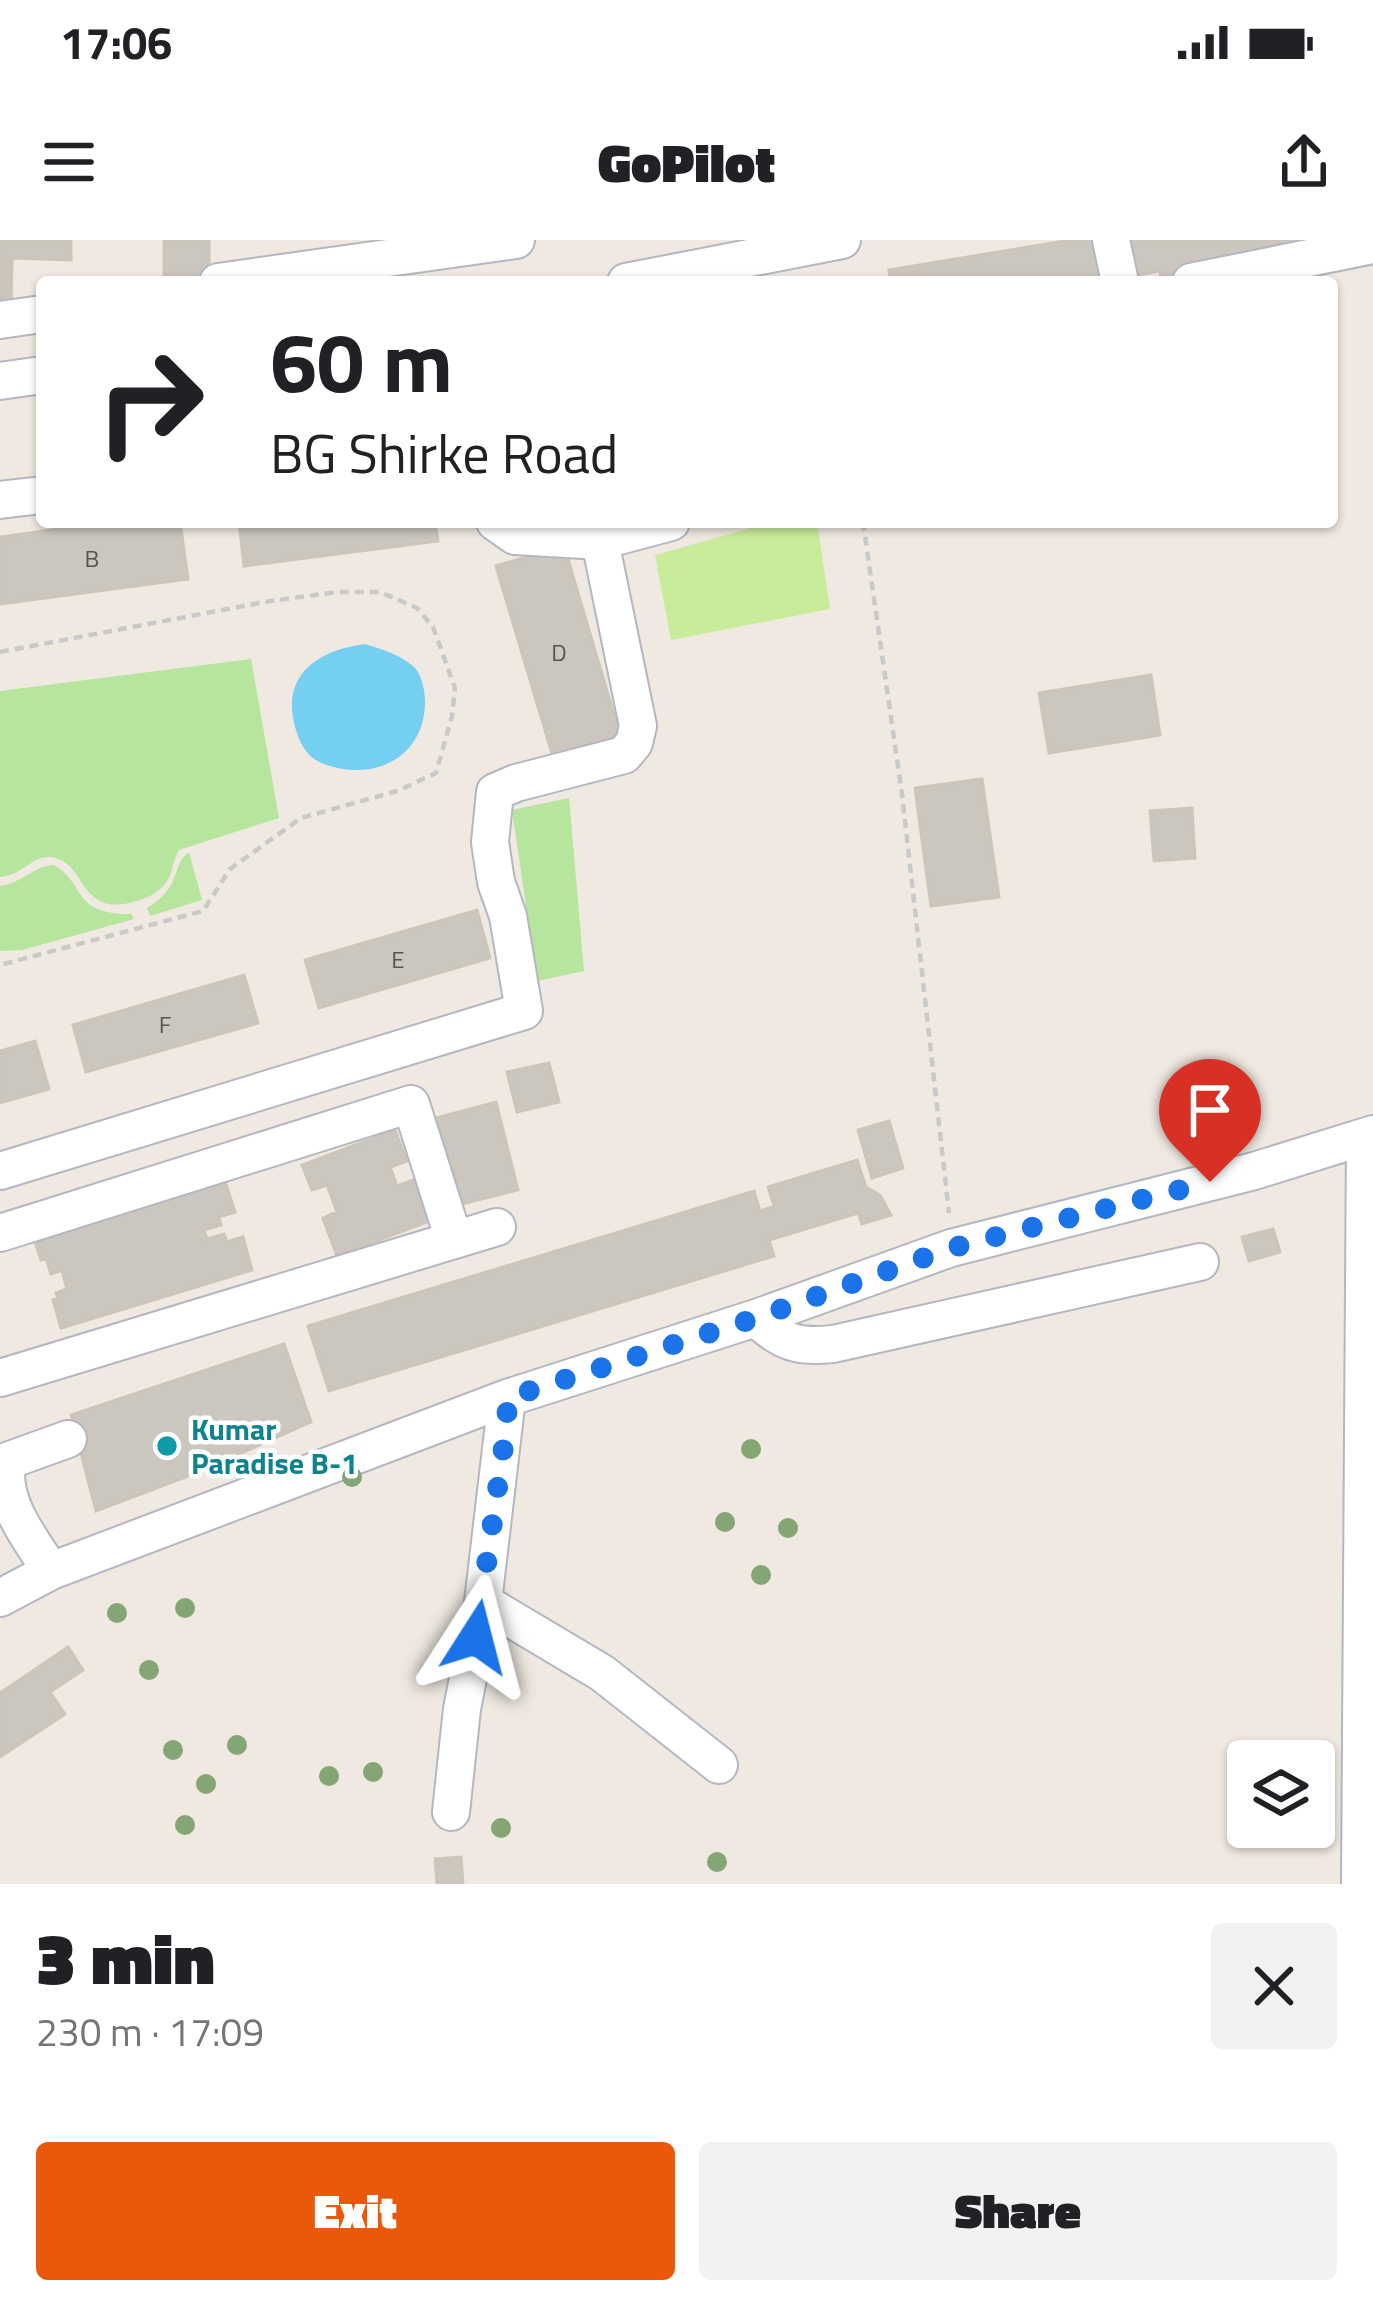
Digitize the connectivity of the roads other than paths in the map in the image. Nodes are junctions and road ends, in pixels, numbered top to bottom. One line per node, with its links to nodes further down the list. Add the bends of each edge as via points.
1 (516, 240): 5 (street)
2 (842, 240): 7 (street)
3 (1111, 240): 8 (street)
4 (1373, 244): 9 (street)
5 (291, 265): 6 (street)
6 (244, 276)
7 (657, 276)
8 (1119, 276)
9 (1221, 276)
10 (36, 315): 11 (street)
11 (0, 320)
12 (36, 376): 13 (street)
13 (0, 381)
14 (36, 496): 15 (street)
15 (0, 500)
16 (503, 528): 17 (street, via 514,536)
17 (597, 531): 19 (street, via 638,726 624,755 495,792 490,842 524,1011)
18 (1369, 1136): 24 (street, via 951,1248); 33 (street)
19 (0, 1171)
20 (497, 1227): 22 (street)
21 (0, 1232): 22 (street, via 412,1104)
22 (454, 1240): 25 (street)
23 (1200, 1262): 24 (street, via 833,1344 802,1347)
24 (756, 1318): 26 (street)
25 (0, 1378)
26 (507, 1398): 28 (street); 30 (street)
27 (68, 1438): 28 (street, via 8,1461 4,1474 3,1489)
28 (51, 1571): 29 (street)
29 (0, 1598)
30 (483, 1602): 31 (street, via 602,1673); 32 (street)
31 (719, 1766)
32 (451, 1812)
33 (1360, 1884)

